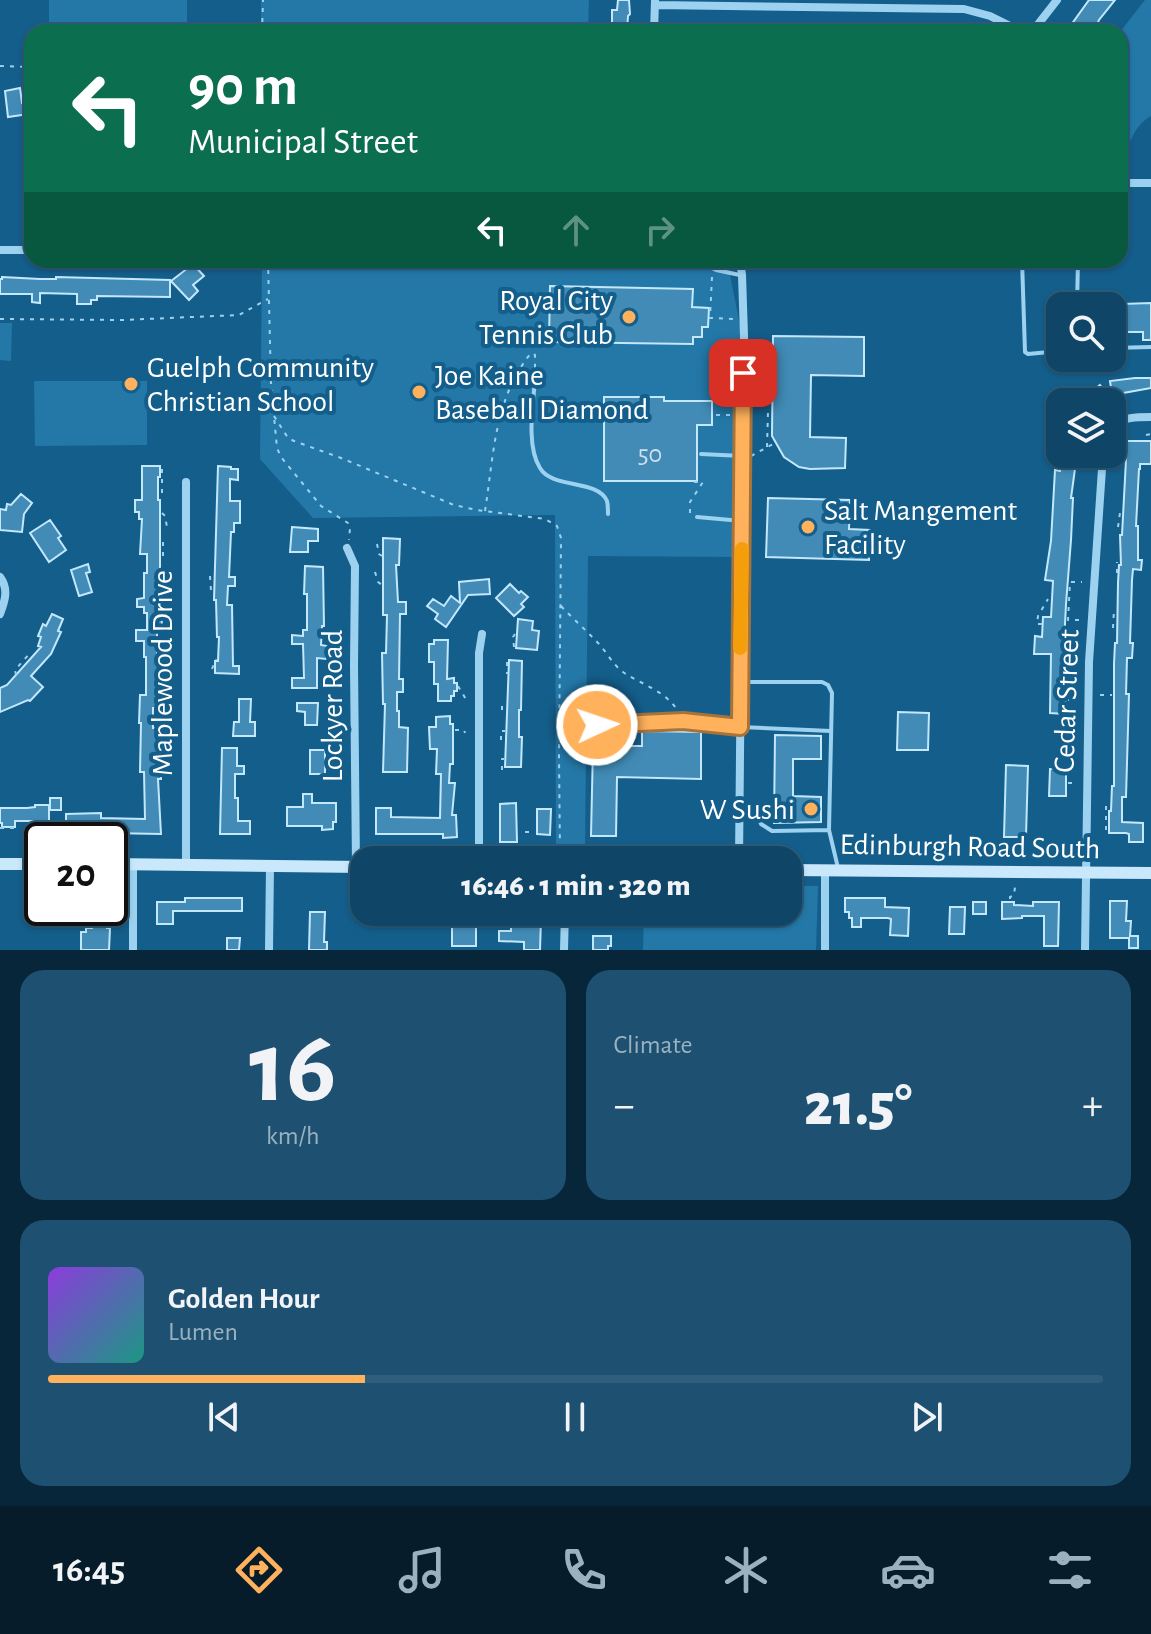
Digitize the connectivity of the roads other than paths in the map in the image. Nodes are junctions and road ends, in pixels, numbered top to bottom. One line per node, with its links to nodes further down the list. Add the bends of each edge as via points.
1 (1057, 0): 6 (street)
2 (655, 3): 3 (street); 4 (street)
3 (781, 4): 5 (street, via 964,9)
4 (654, 24)
5 (1006, 24)
6 (1038, 24)
7 (1128, 183): 8 (street)
8 (1151, 183)
9 (0, 250): 10 (street)
10 (24, 250)
11 (712, 268): 15 (lane)
12 (741, 268): 15 (street)
13 (1022, 268): 19 (lane, via 1025,352)
14 (1078, 268): 16 (lane)
15 (742, 275): 24 (street)
16 (1077, 292)
17 (1151, 347): 18 (lane)
18 (1126, 348)
19 (1046, 352)
20 (535, 380): 27 (lane, via 531,443 539,468 553,479 598,492 607,501)
21 (1151, 417): 22 (street)
22 (1126, 418)
23 (701, 454): 24 (lane)
24 (746, 456): 29 (street)
25 (1102, 468): 52 (street, Cedar Street, via 1090,656)
26 (186, 482): 47 (street, Maplewood Drive)
27 (608, 514)
28 (697, 517): 29 (lane)
29 (742, 521): 34 (street)
30 (347, 548): 40 (street, Lockyer Road, via 355,566)
31 (0, 577): 32 (street, via 6,594)
32 (0, 614)
33 (482, 634): 41 (street)
34 (740, 682): 36 (street); 37 (lane, via 825,684 832,693)
35 (597, 725): 36 (lane, via 683,721)
36 (740, 727): 37 (lane); 38 (street)
37 (831, 731): 39 (lane)
38 (739, 820): 39 (lane, via 756,811 761,824 777,832); 42 (street)
39 (829, 830): 51 (lane)
40 (359, 846)
41 (479, 846)
42 (739, 846)
43 (0, 864): 44 (main road)
44 (24, 864)
45 (128, 864): 46 (main road)
46 (133, 864): 47 (main road); 55 (street)
47 (186, 865): 48 (main road)
48 (270, 866): 49 (main road); 56 (street)
49 (350, 867)
50 (802, 870): 51 (main road, Edinburgh Road South)
51 (832, 870): 52 (main road, Edinburgh Road South); 58 (street)
52 (1086, 873): 53 (main road, Edinburgh Road South); 59 (street, Cedar Street)
53 (1151, 873)
54 (565, 926): 57 (street)
55 (133, 950)
56 (269, 950)
57 (564, 950)
58 (825, 950)
59 (1085, 950)

